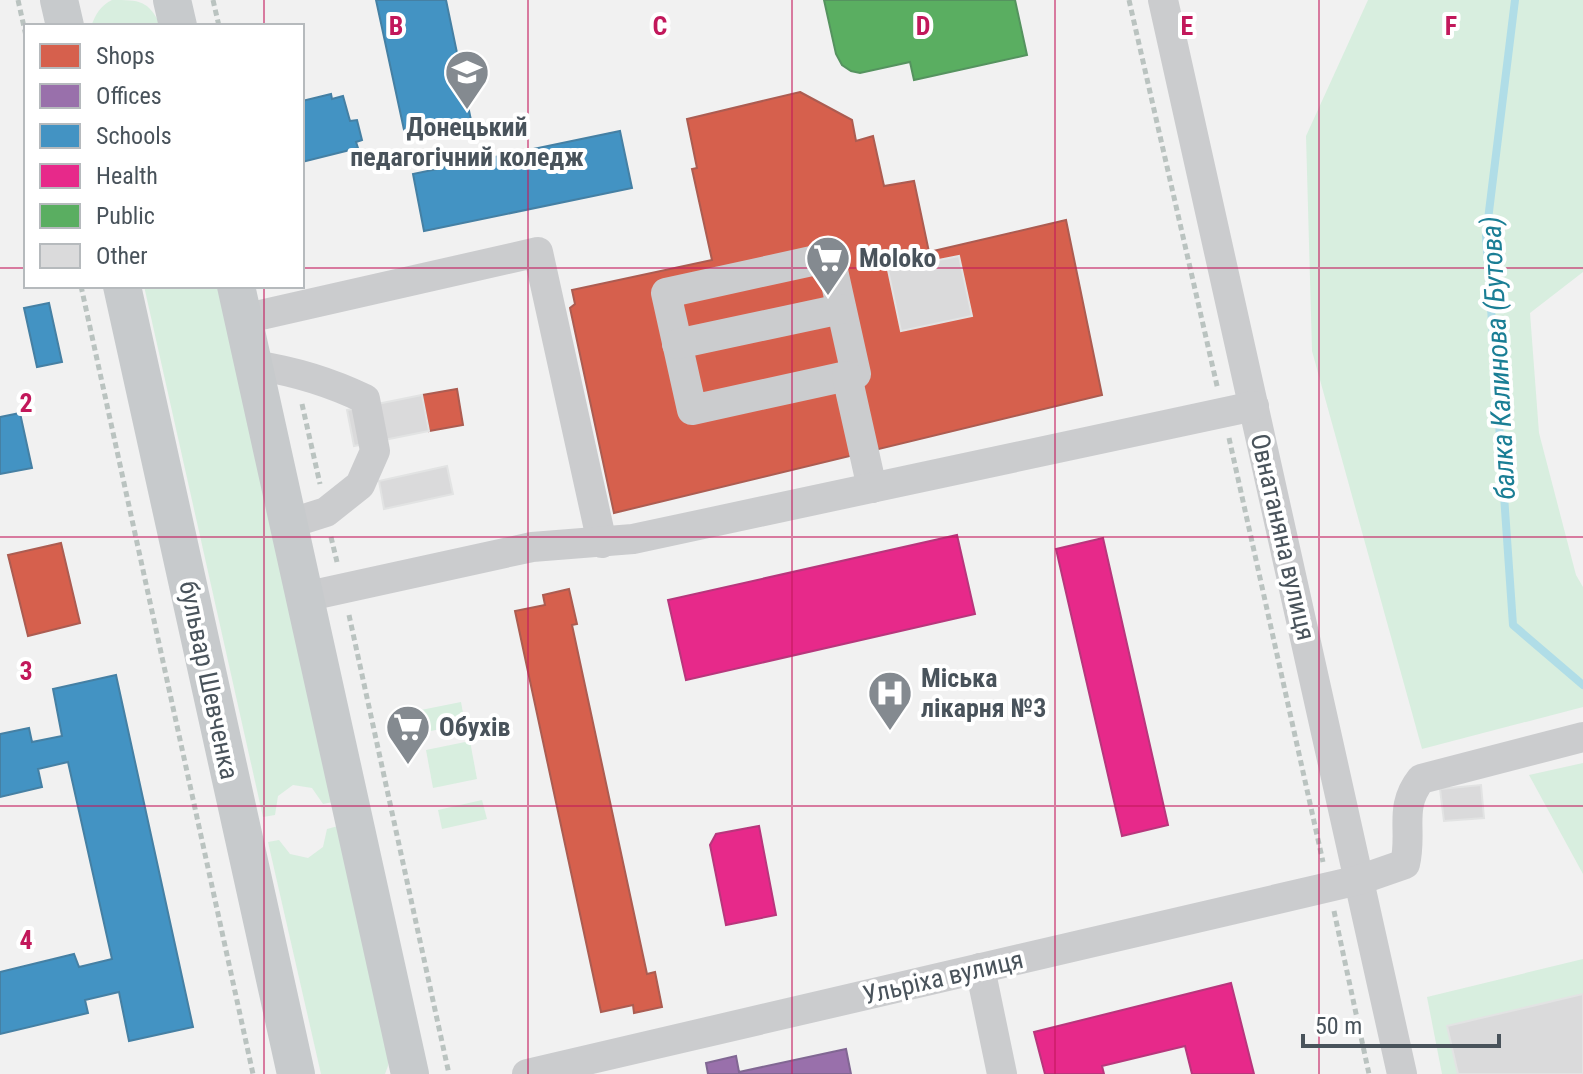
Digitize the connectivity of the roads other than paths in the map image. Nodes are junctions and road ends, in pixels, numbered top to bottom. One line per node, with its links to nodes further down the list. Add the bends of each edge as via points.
1 (59, 0): 4 (main road)
2 (172, 0): 5 (main road)
3 (1163, 0): 12 (street, Овнатаняна вулиця)
4 (65, 24)
5 (178, 24)
6 (122, 288): 20 (main road, бульвар Шевченка)
7 (239, 302): 10 (main road); 15 (street, via 538,252)
8 (841, 309): 9 (street); 9 (street, via 830,257 666,293); 11 (street, via 856,374)
9 (677, 344): 11 (street, via 692,410)
10 (253, 365): 14 (main road); 14 (street, via 329,381 365,399 375,451 360,485 326,512)
11 (847, 376): 13 (street)
12 (1254, 406): 13 (street); 18 (street, Овнатаняна вулиця)
13 (872, 488): 15 (street)
14 (288, 524): 16 (main road)
15 (602, 543): 16 (street, via 532,547)
16 (304, 597): 21 (main road)
17 (1583, 737): 18 (street, Ульріха вулиця, via 1421,779 1406,807 1405,864)
18 (1359, 880): 19 (street, Ульріха вулиця); 24 (street, Овнатаняна вулиця)
19 (980, 968): 22 (street, Ульріха вулиця); 23 (street)
20 (296, 1074)
21 (410, 1074)
22 (527, 1074)
23 (1002, 1074)
24 (1402, 1074)

